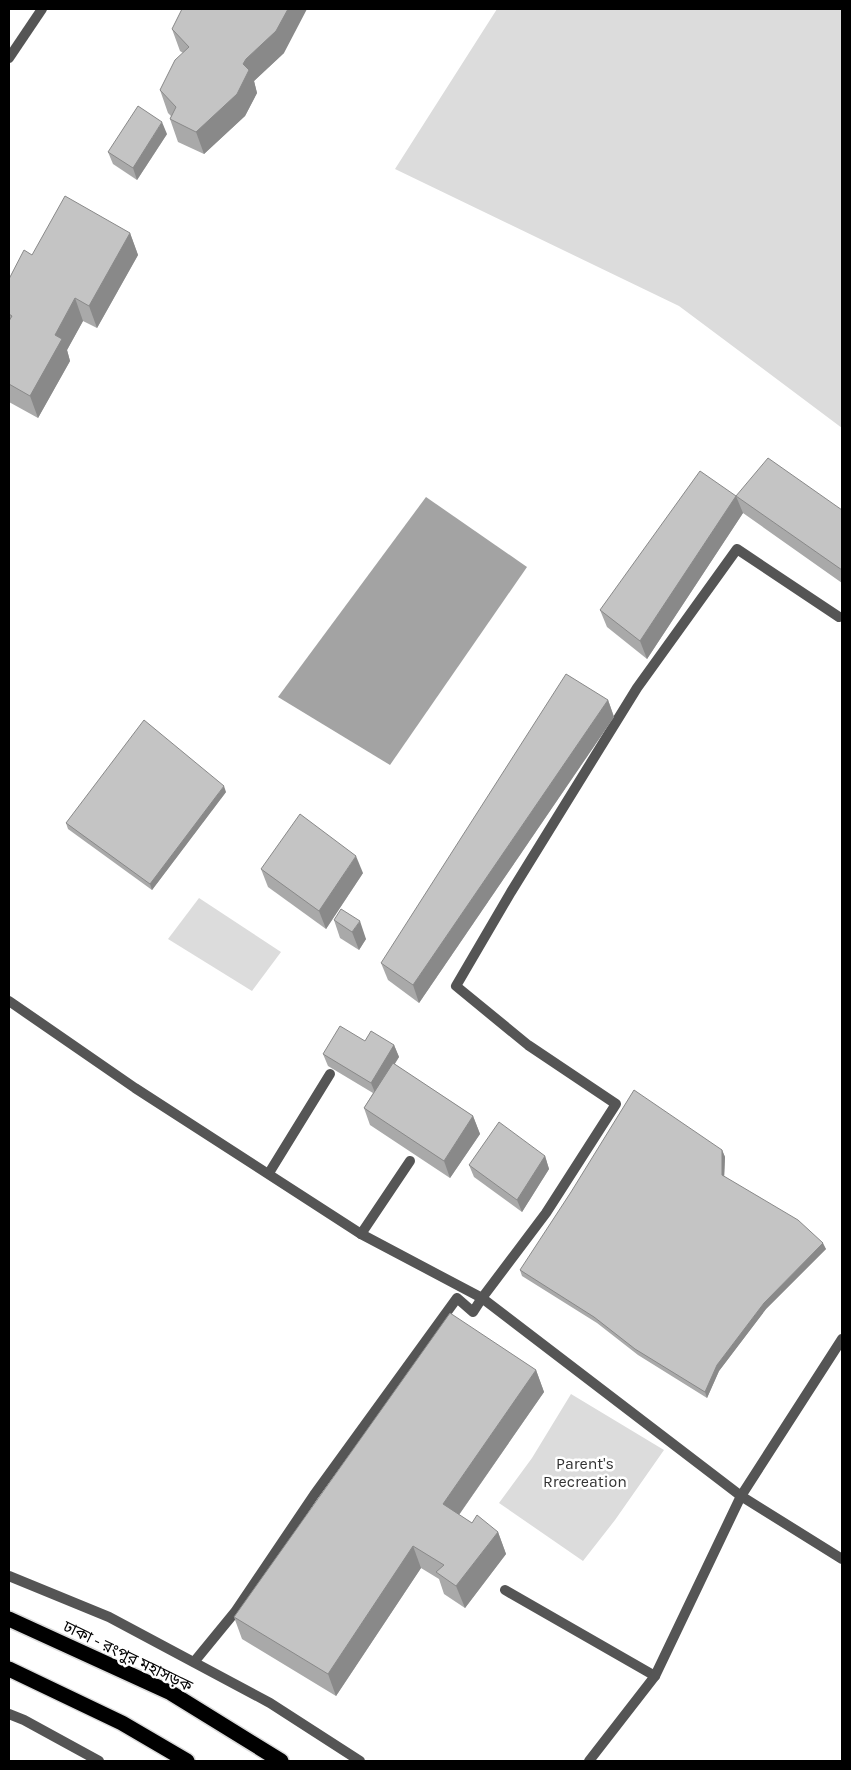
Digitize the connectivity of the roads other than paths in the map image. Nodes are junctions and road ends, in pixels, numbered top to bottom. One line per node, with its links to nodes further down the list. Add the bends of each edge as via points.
1 (42, 9): 2 (lane)
2 (9, 58)
3 (839, 618): 9 (lane, via 737,549 637,688 456,986 528,1045 616,1104 546,1213)
4 (9, 1001): 7 (lane, via 135,1088)
5 (330, 1074): 7 (lane)
6 (410, 1160): 8 (lane)
7 (268, 1173): 8 (lane)
8 (361, 1234): 9 (lane)
9 (482, 1298): 11 (lane); 16 (lane, via 473,1312 457,1298 314,1495 235,1612)
10 (842, 1339): 11 (lane)
11 (741, 1496): 12 (lane); 18 (lane)
12 (842, 1559)
13 (9, 1576): 16 (lane, via 109,1617)
14 (505, 1590): 18 (lane)
15 (9, 1619): 22 (highway, ঢাকা - রংপুর মহাসড়ক, via 171,1693)
16 (194, 1662): 23 (lane, via 270,1703)
17 (9, 1669): 21 (highway, via 122,1723)
18 (655, 1676): 24 (lane)
19 (9, 1714): 20 (lane)
20 (99, 1761)
21 (187, 1761)
22 (281, 1761)
23 (360, 1761)
24 (588, 1761)

